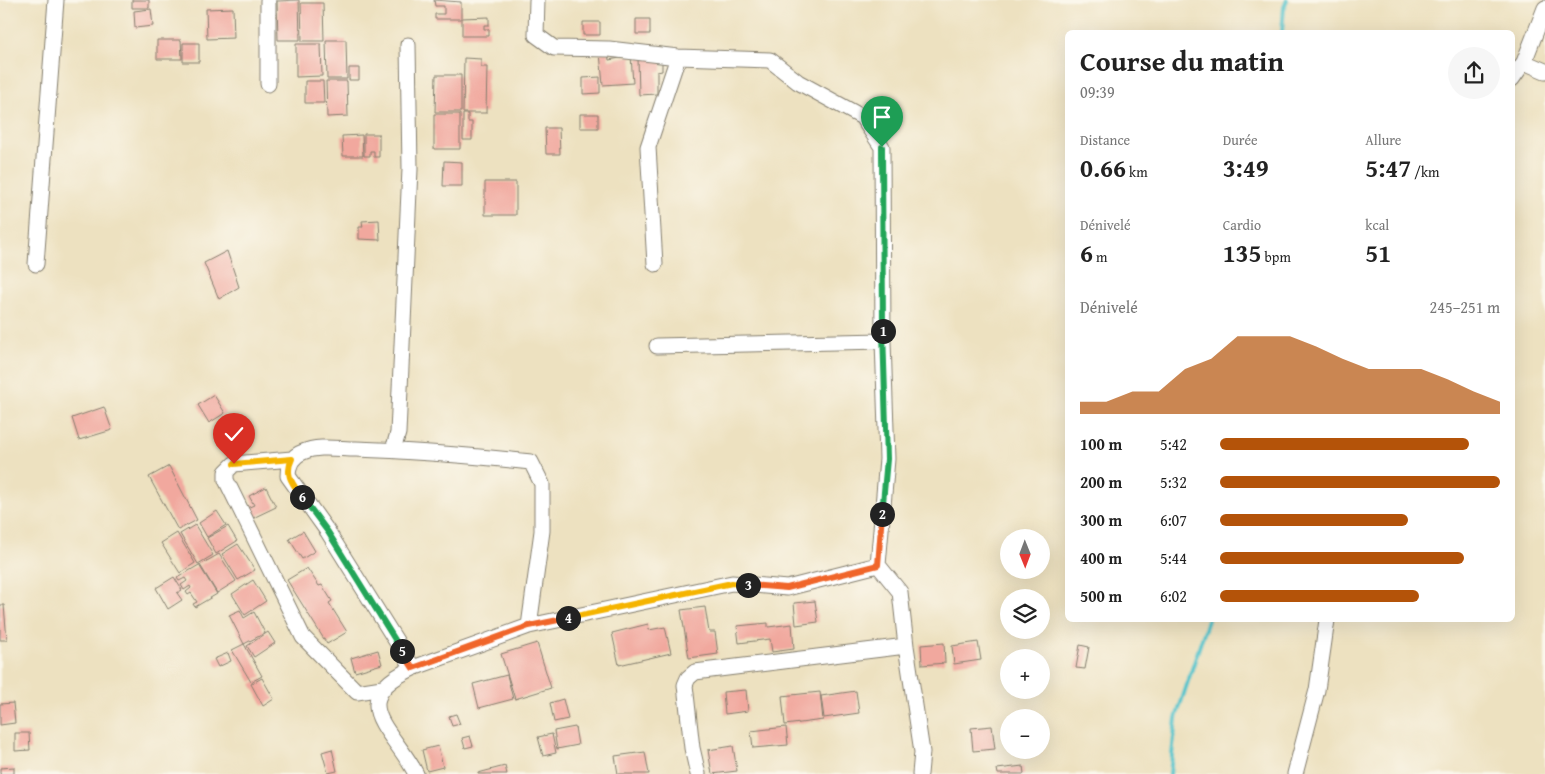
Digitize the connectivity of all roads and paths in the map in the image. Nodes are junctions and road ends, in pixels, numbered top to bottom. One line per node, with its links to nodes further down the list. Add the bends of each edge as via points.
1 (56, 0): 11 (street)
2 (268, 0): 10 (street)
3 (537, 0): 6 (street, via 536,36 554,48 609,49)
4 (1545, 8): 7 (street)
5 (408, 45): 15 (street, via 410,169 398,433)
6 (678, 57): 12 (street, via 648,148); 13 (street, via 770,60 798,82 862,117 882,147)
7 (1524, 62): 8 (street); 9 (street)
8 (1545, 71)
9 (1515, 75)
10 (268, 84)
11 (36, 264)
12 (655, 264)
13 (884, 341): 14 (street); 17 (street, via 887,459)
14 (657, 346)
15 (393, 450): 16 (street, via 321,448 303,452); 19 (street, via 531,462 542,484 542,531)
16 (292, 459): 21 (street, via 288,476 328,532); 22 (street, via 234,464 226,472 226,480 303,637 357,692)
17 (878, 565): 19 (street, via 787,588 732,583); 20 (street, via 900,592)
18 (1327, 622): 26 (street, via 1317,690)
19 (529, 626): 21 (street)
20 (906, 646): 24 (street, via 695,672 684,685); 25 (street, via 922,752)
21 (413, 668): 22 (street)
22 (382, 688): 23 (street, via 377,698 378,709 392,740)
23 (416, 774)
24 (698, 774)
25 (920, 774)
26 (1294, 774)

